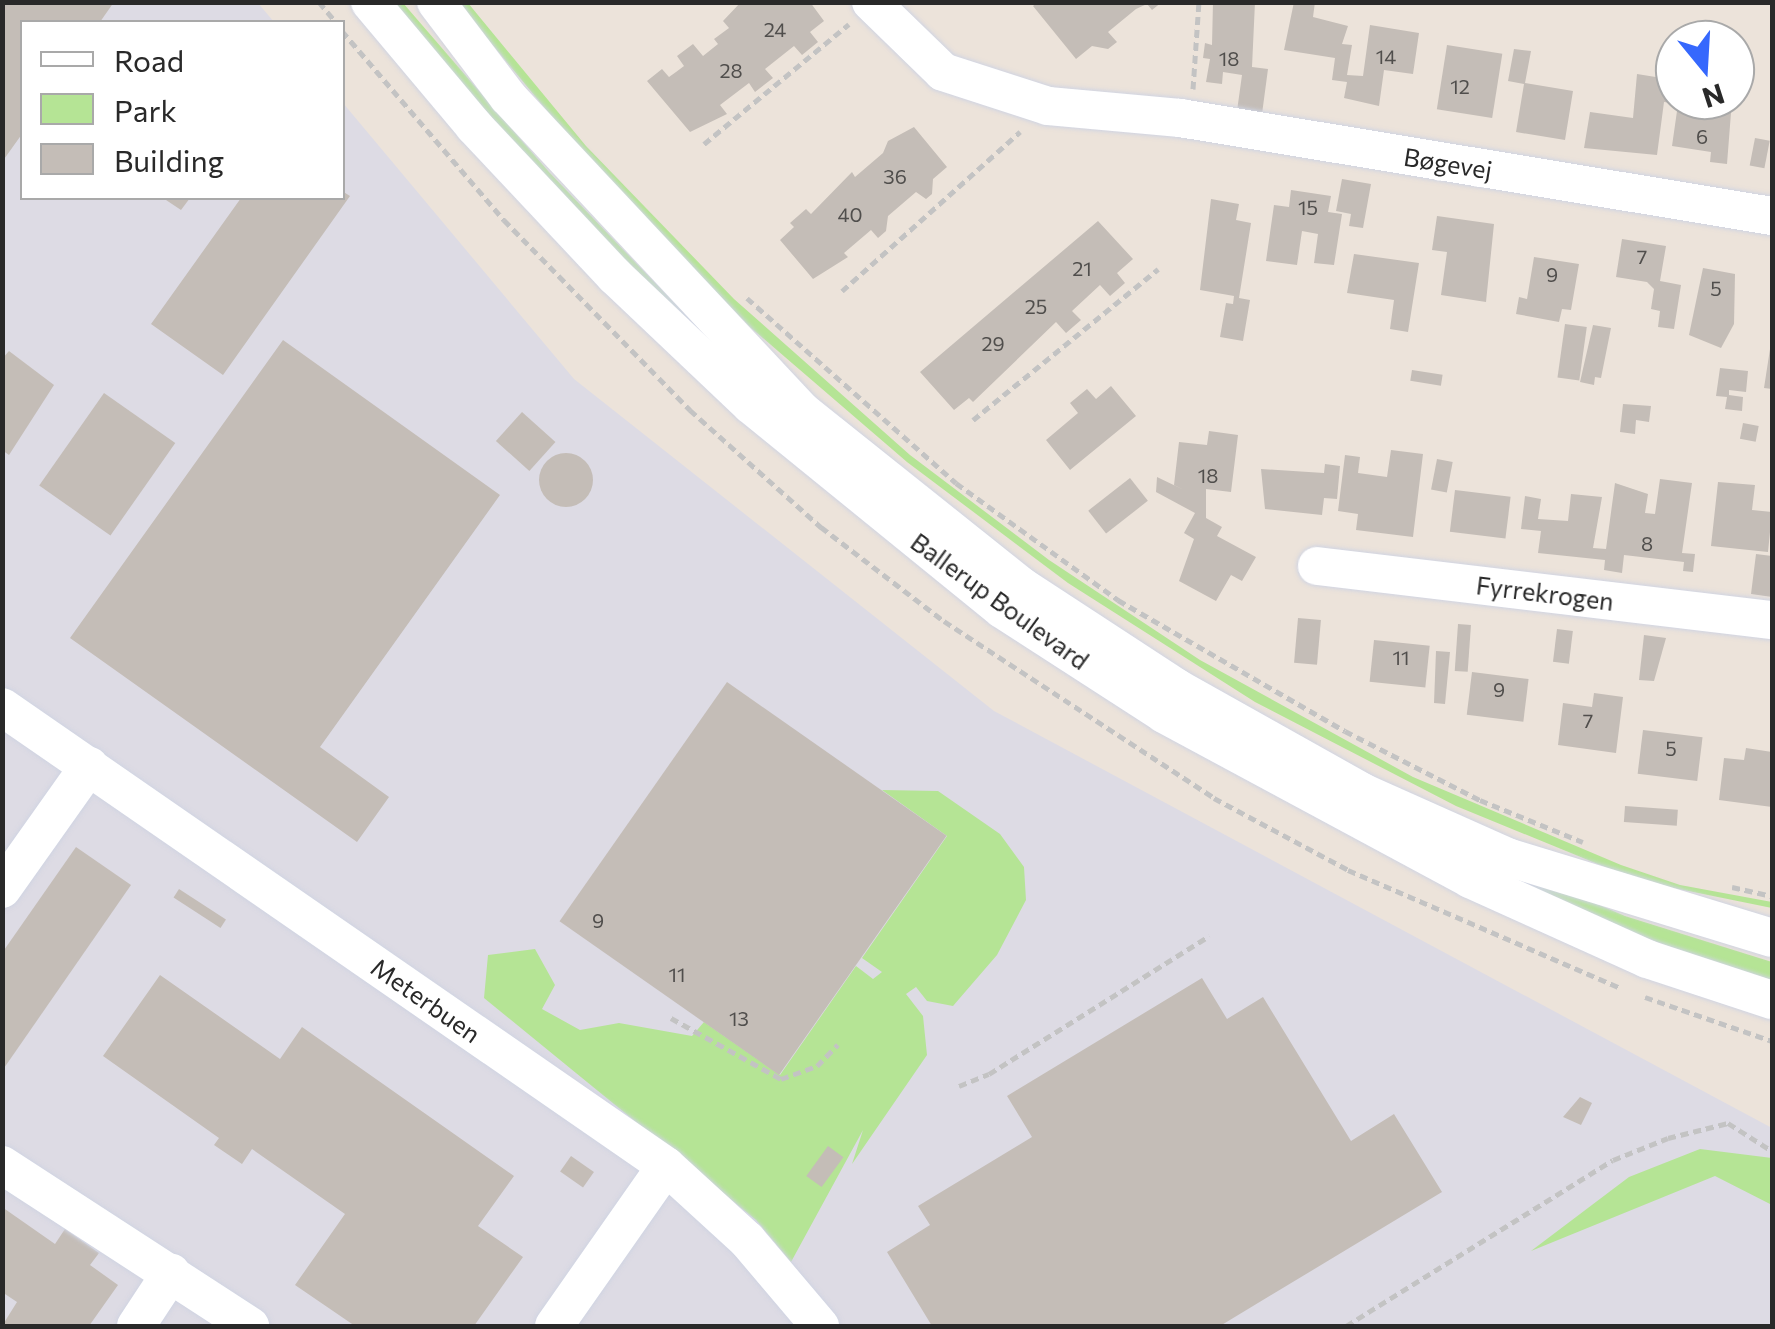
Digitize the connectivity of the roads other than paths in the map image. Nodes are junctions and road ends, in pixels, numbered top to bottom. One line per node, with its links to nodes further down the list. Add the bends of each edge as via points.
1 (370, 2): 11 (street, Ballerup Boulevard, via 474,126 615,276 752,405 1002,609 1164,714 1470,880 1648,958)
2 (436, 2): 10 (street, Ballerup Boulevard, via 508,97 803,412 1021,586 1177,688 1362,792 1507,856)
3 (872, 3): 4 (street, Bøgevej, via 943,72 1048,106 1190,120)
4 (1772, 216)
5 (1317, 566): 6 (street, Fyrrekrogen)
6 (1772, 620)
7 (2, 706): 8 (street, Meterbuen)
8 (88, 766): 9 (street); 13 (street, Meterbuen)
9 (2, 889)
10 (1772, 938)
11 (1772, 1000)
12 (2, 1165): 14 (street)
13 (666, 1166): 17 (street); 18 (street, Meterbuen, via 747,1240)
14 (171, 1273): 15 (street); 16 (street)
15 (136, 1326)
16 (250, 1326)
17 (554, 1326)
18 (820, 1326)

